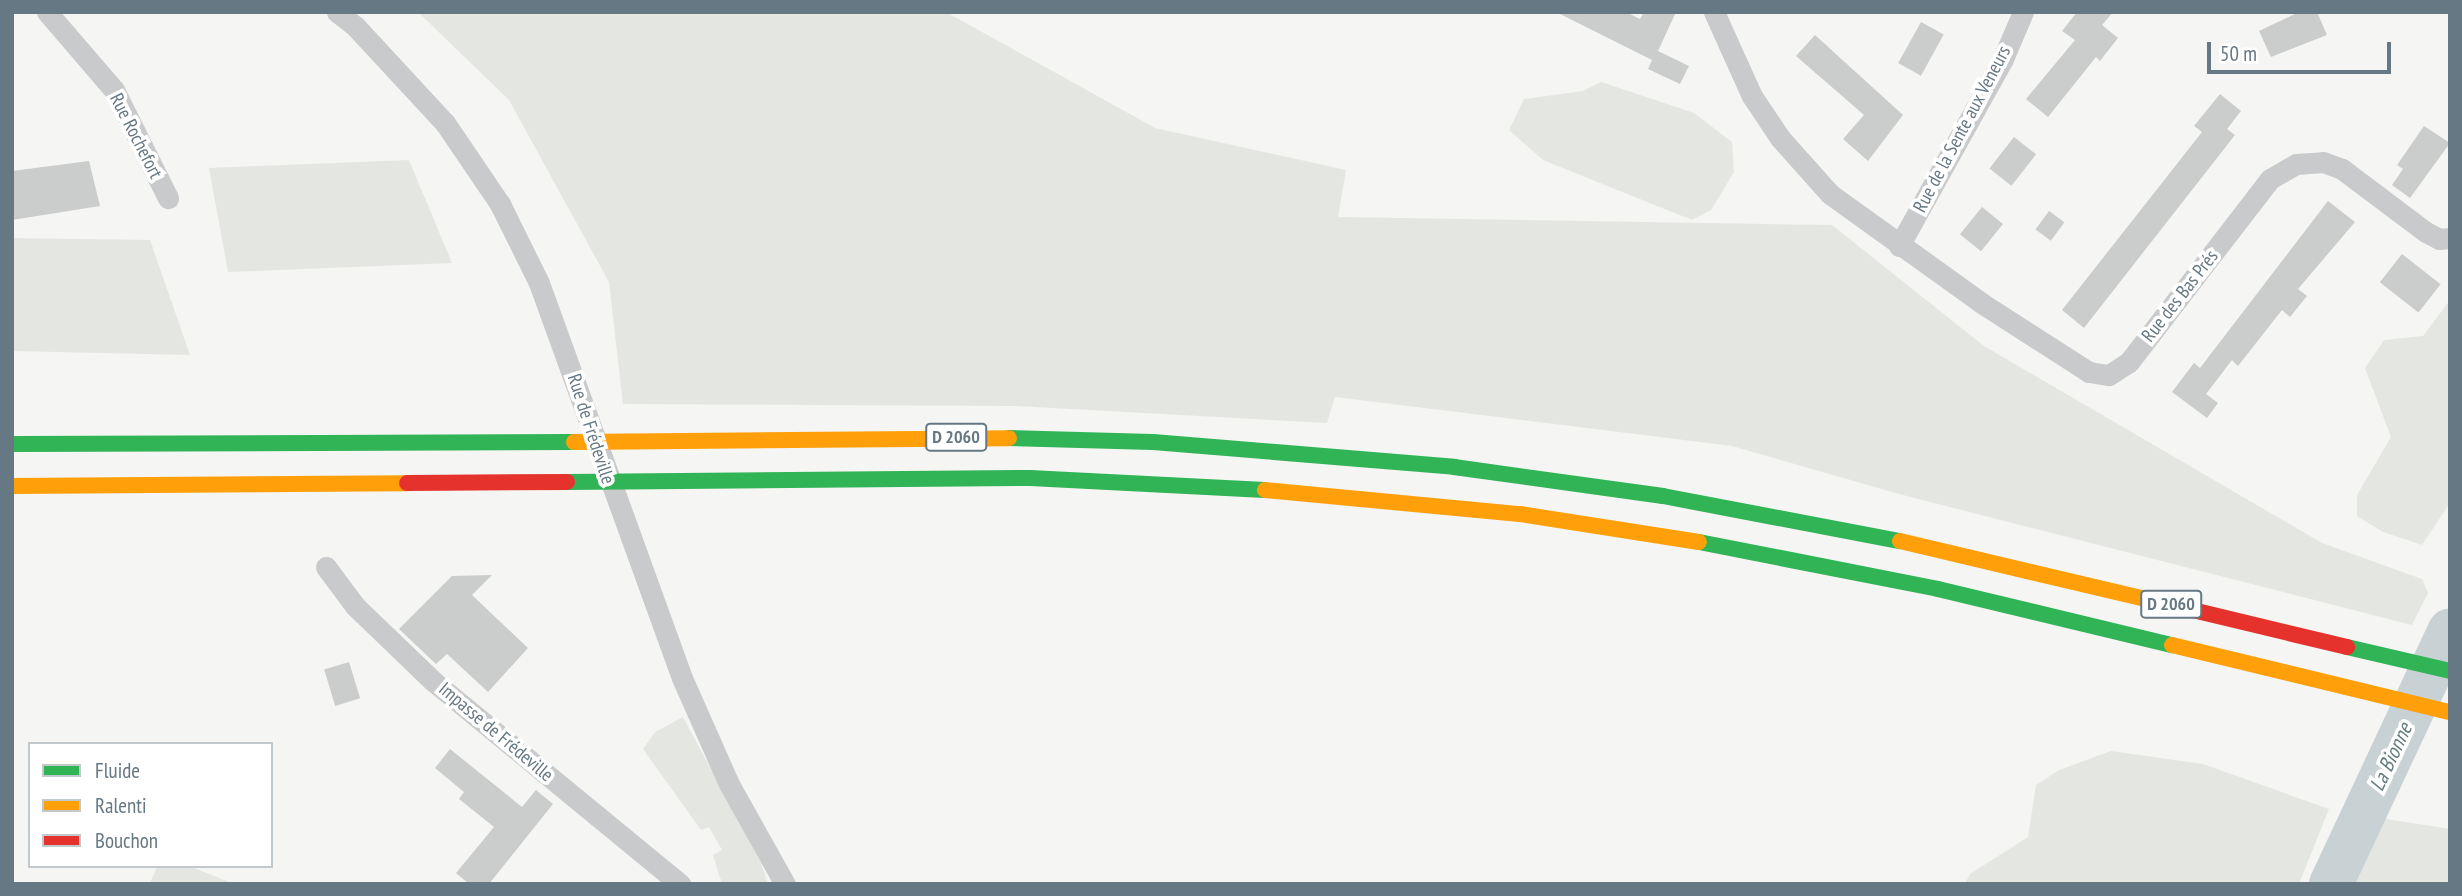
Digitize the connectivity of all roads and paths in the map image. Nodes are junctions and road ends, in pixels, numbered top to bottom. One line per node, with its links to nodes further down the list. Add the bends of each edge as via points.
1 (47, 12): 5 (street, Rue Rochefort, via 114,90)
2 (337, 12): 14 (street, Rue de Frédeville, via 444,123 500,204 539,283 682,678 729,783)
3 (1714, 12): 7 (street, Rue des Bas Prés, via 1752,96 1780,138 1830,194)
4 (2018, 15): 7 (street, Rue de la Sente aux Veneurs, via 2002,61)
5 (168, 198)
6 (2450, 238): 7 (street, Rue des Bas Prés, via 2439,239 2426,232 2342,169 2323,162 2296,164 2270,179 2129,362 2109,375 2089,372)
7 (1899, 246)
8 (12, 444): 11 (highway, D 2060, via 383,446 957,437 1153,442 1454,467 1663,496 1893,539)
9 (12, 486): 12 (highway, D 2060, via 414,486 880,477 1173,483 1520,514 1680,538 1938,589)
10 (326, 567): 13 (street, Impasse de Frédeville, via 355,606 433,681)
11 (2450, 671)
12 (2446, 711)
13 (680, 884)
14 (785, 884)

